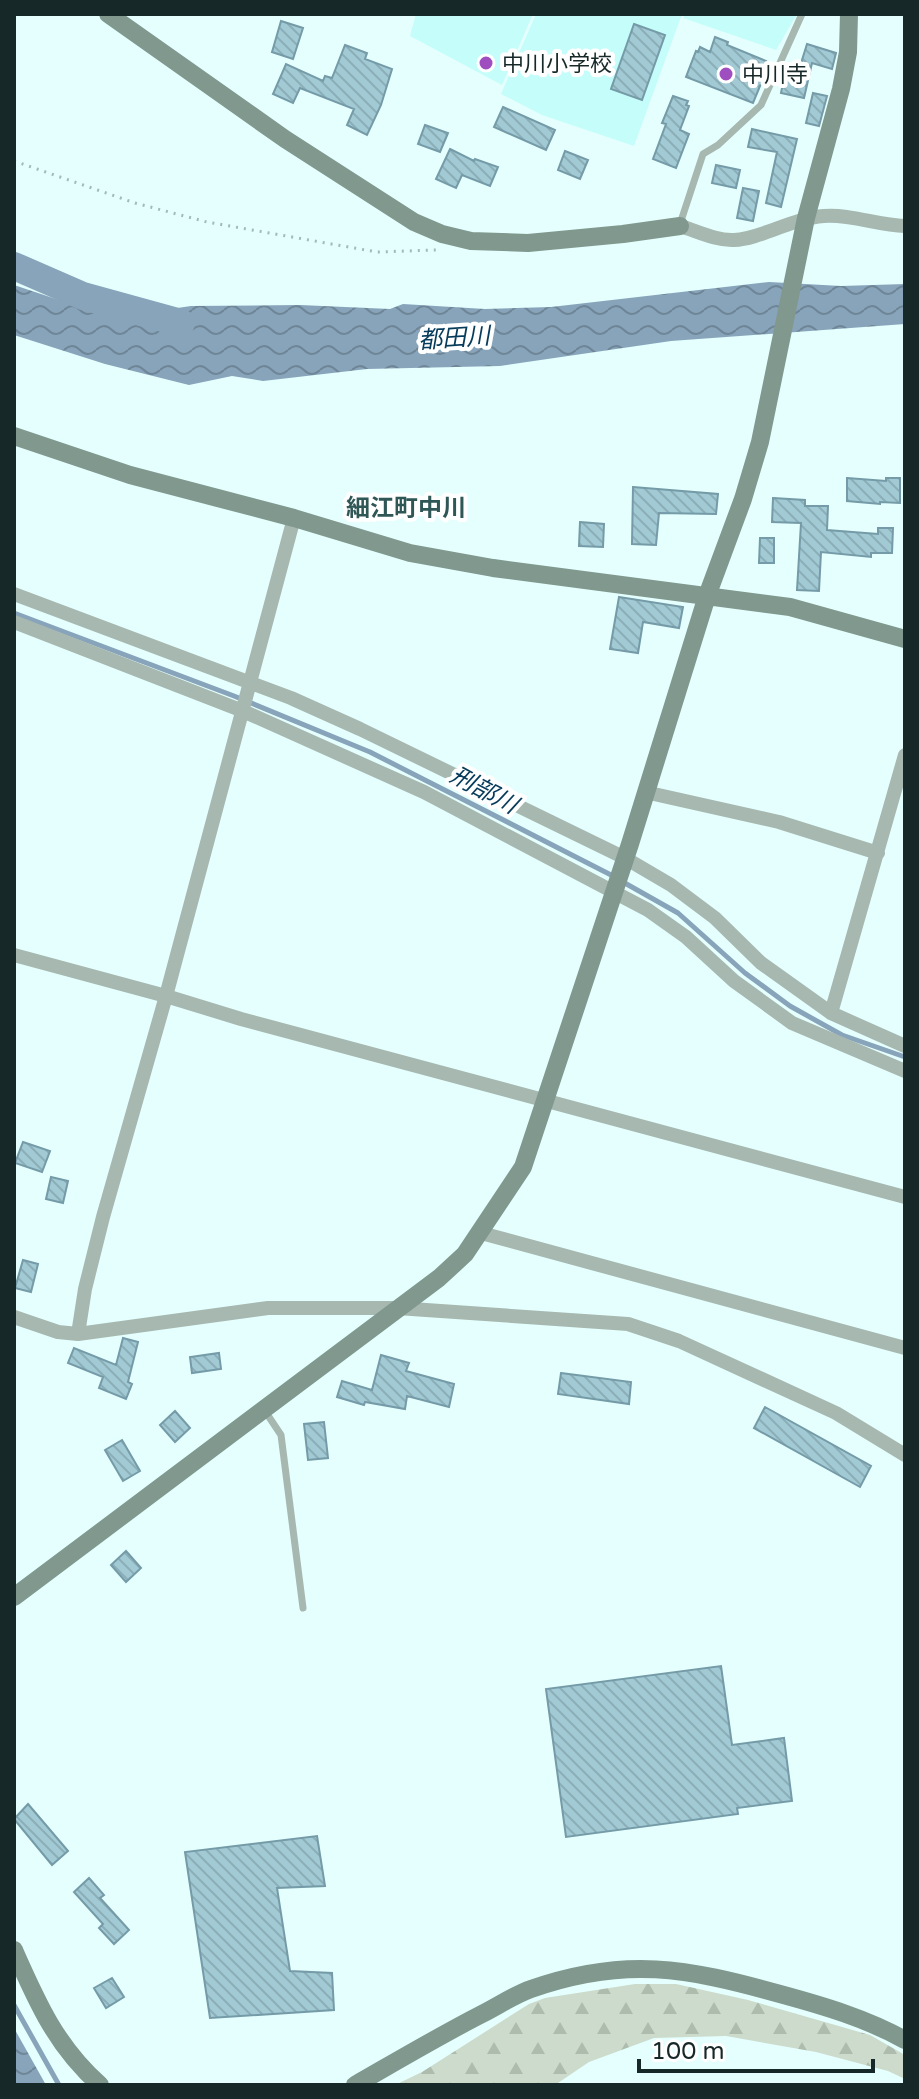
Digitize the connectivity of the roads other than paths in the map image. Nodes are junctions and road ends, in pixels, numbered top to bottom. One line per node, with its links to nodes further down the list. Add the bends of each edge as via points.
1 (108, 14): 5 (street, via 323,164 442,234 528,243)
2 (802, 14): 5 (lane, via 761,105 703,154)
3 (849, 14): 4 (street, via 841,89)
4 (806, 218): 5 (street, via 737,240); 6 (street, via 852,217); 10 (street, via 760,442)
5 (680, 226)
6 (905, 226)
7 (14, 436): 8 (street, via 130,475)
8 (294, 518): 10 (street, via 410,553); 13 (street)
9 (14, 594): 13 (street)
10 (707, 596): 12 (street, via 790,607); 16 (street)
11 (14, 622): 14 (street)
12 (905, 639)
13 (250, 686): 14 (street); 18 (street, via 360,729)
14 (243, 710): 19 (street, via 424,792); 21 (street)
15 (905, 755): 17 (street)
16 (645, 792): 17 (street, via 779,822); 18 (street)
17 (878, 853): 22 (street)
18 (624, 860): 19 (street); 22 (street, via 671,885 761,963)
19 (614, 889): 24 (street, via 686,937 792,1023); 25 (street)
20 (14, 955): 21 (street)
21 (166, 996): 25 (street); 30 (street, via 103,1217)
22 (831, 1013): 23 (street)
23 (905, 1046)
24 (905, 1071)
25 (544, 1099): 26 (street); 27 (street, via 523,1167)
26 (905, 1197)
27 (481, 1233): 28 (street, via 439,1278); 31 (street)
28 (397, 1308): 30 (street, via 268,1308); 32 (street); 33 (street, via 628,1324 679,1341 836,1413)
29 (14, 1317): 30 (street)
30 (78, 1334)
31 (905, 1348)
32 (265, 1411): 34 (street); 35 (lane, via 281,1435)
33 (905, 1455)
34 (14, 1597)
35 (303, 1608)
36 (14, 1950): 38 (street, via 59,2040)
37 (905, 2040): 39 (street, via 830,2007 732,1980 678,1969 627,1968 528,1990)
38 (100, 2085)
39 (355, 2085)

